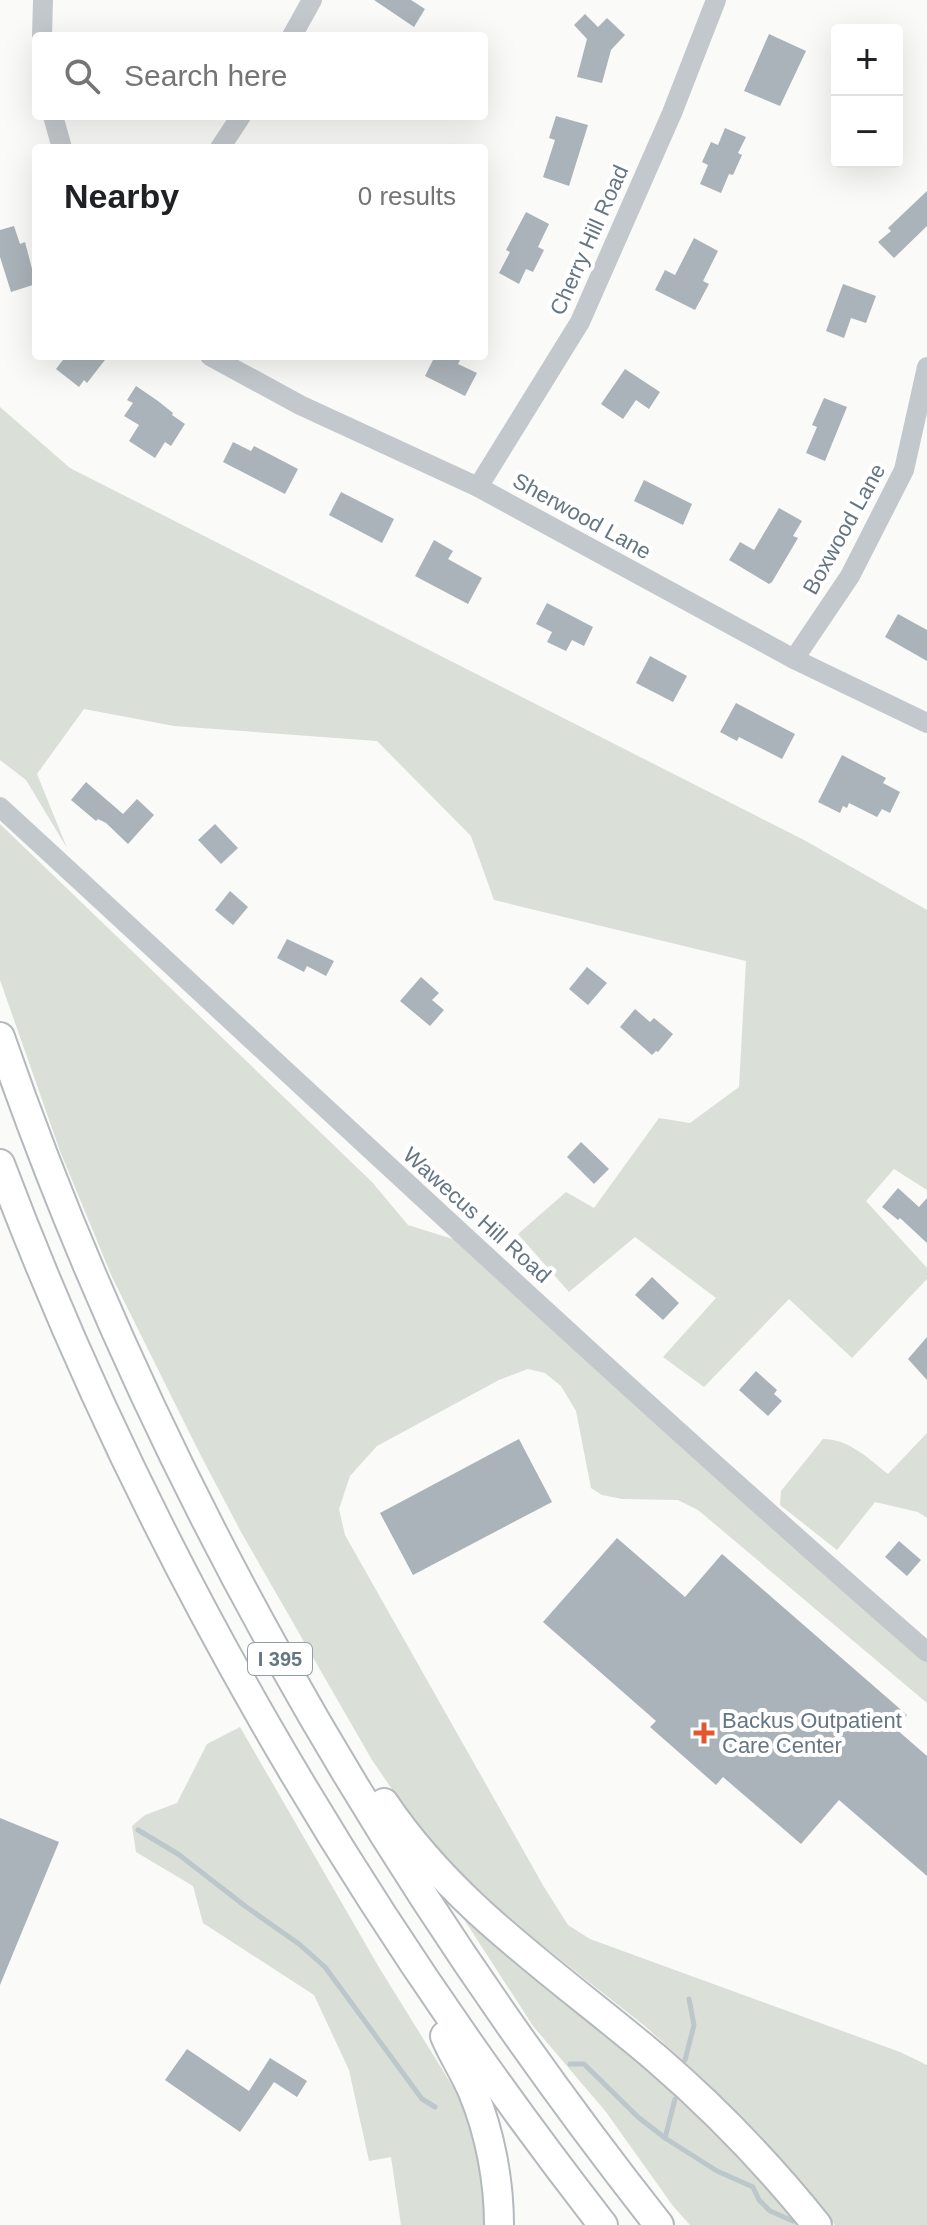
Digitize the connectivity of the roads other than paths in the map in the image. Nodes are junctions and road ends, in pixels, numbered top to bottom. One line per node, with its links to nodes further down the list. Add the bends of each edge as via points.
1 (43, 0): 4 (street)
2 (312, 0): 5 (street)
3 (716, 0): 12 (street, Cherry Hill Road, via 580,322)
4 (42, 32)
5 (294, 32)
6 (54, 120): 8 (street)
7 (238, 120): 9 (street)
8 (61, 144)
9 (223, 144)
10 (217, 360): 12 (street, Sherwood Lane, via 300,405)
11 (927, 367): 13 (street, Boxwood Lane, via 904,470 850,576)
12 (478, 487): 13 (street, Sherwood Lane)
13 (794, 659): 14 (street, Sherwood Lane)
14 (927, 723)
15 (0, 807): 18 (street, Wawecus Hill Road, via 333,1118)
16 (0, 1037): 19 (highway, I 395, via 62,1203 132,1364 231,1567)
17 (0, 1164): 20 (highway, I 395, via 74,1343 198,1600 311,1801)
18 (927, 1652)
19 (312, 1715): 23 (highway, I 395, via 465,1961); 24 (highway, via 342,1745 400,1826 457,1892 687,2086)
20 (433, 1993): 21 (highway, via 446,2038 483,2121); 22 (highway, I 395)
21 (499, 2225)
22 (603, 2225)
23 (659, 2225)
24 (817, 2225)

